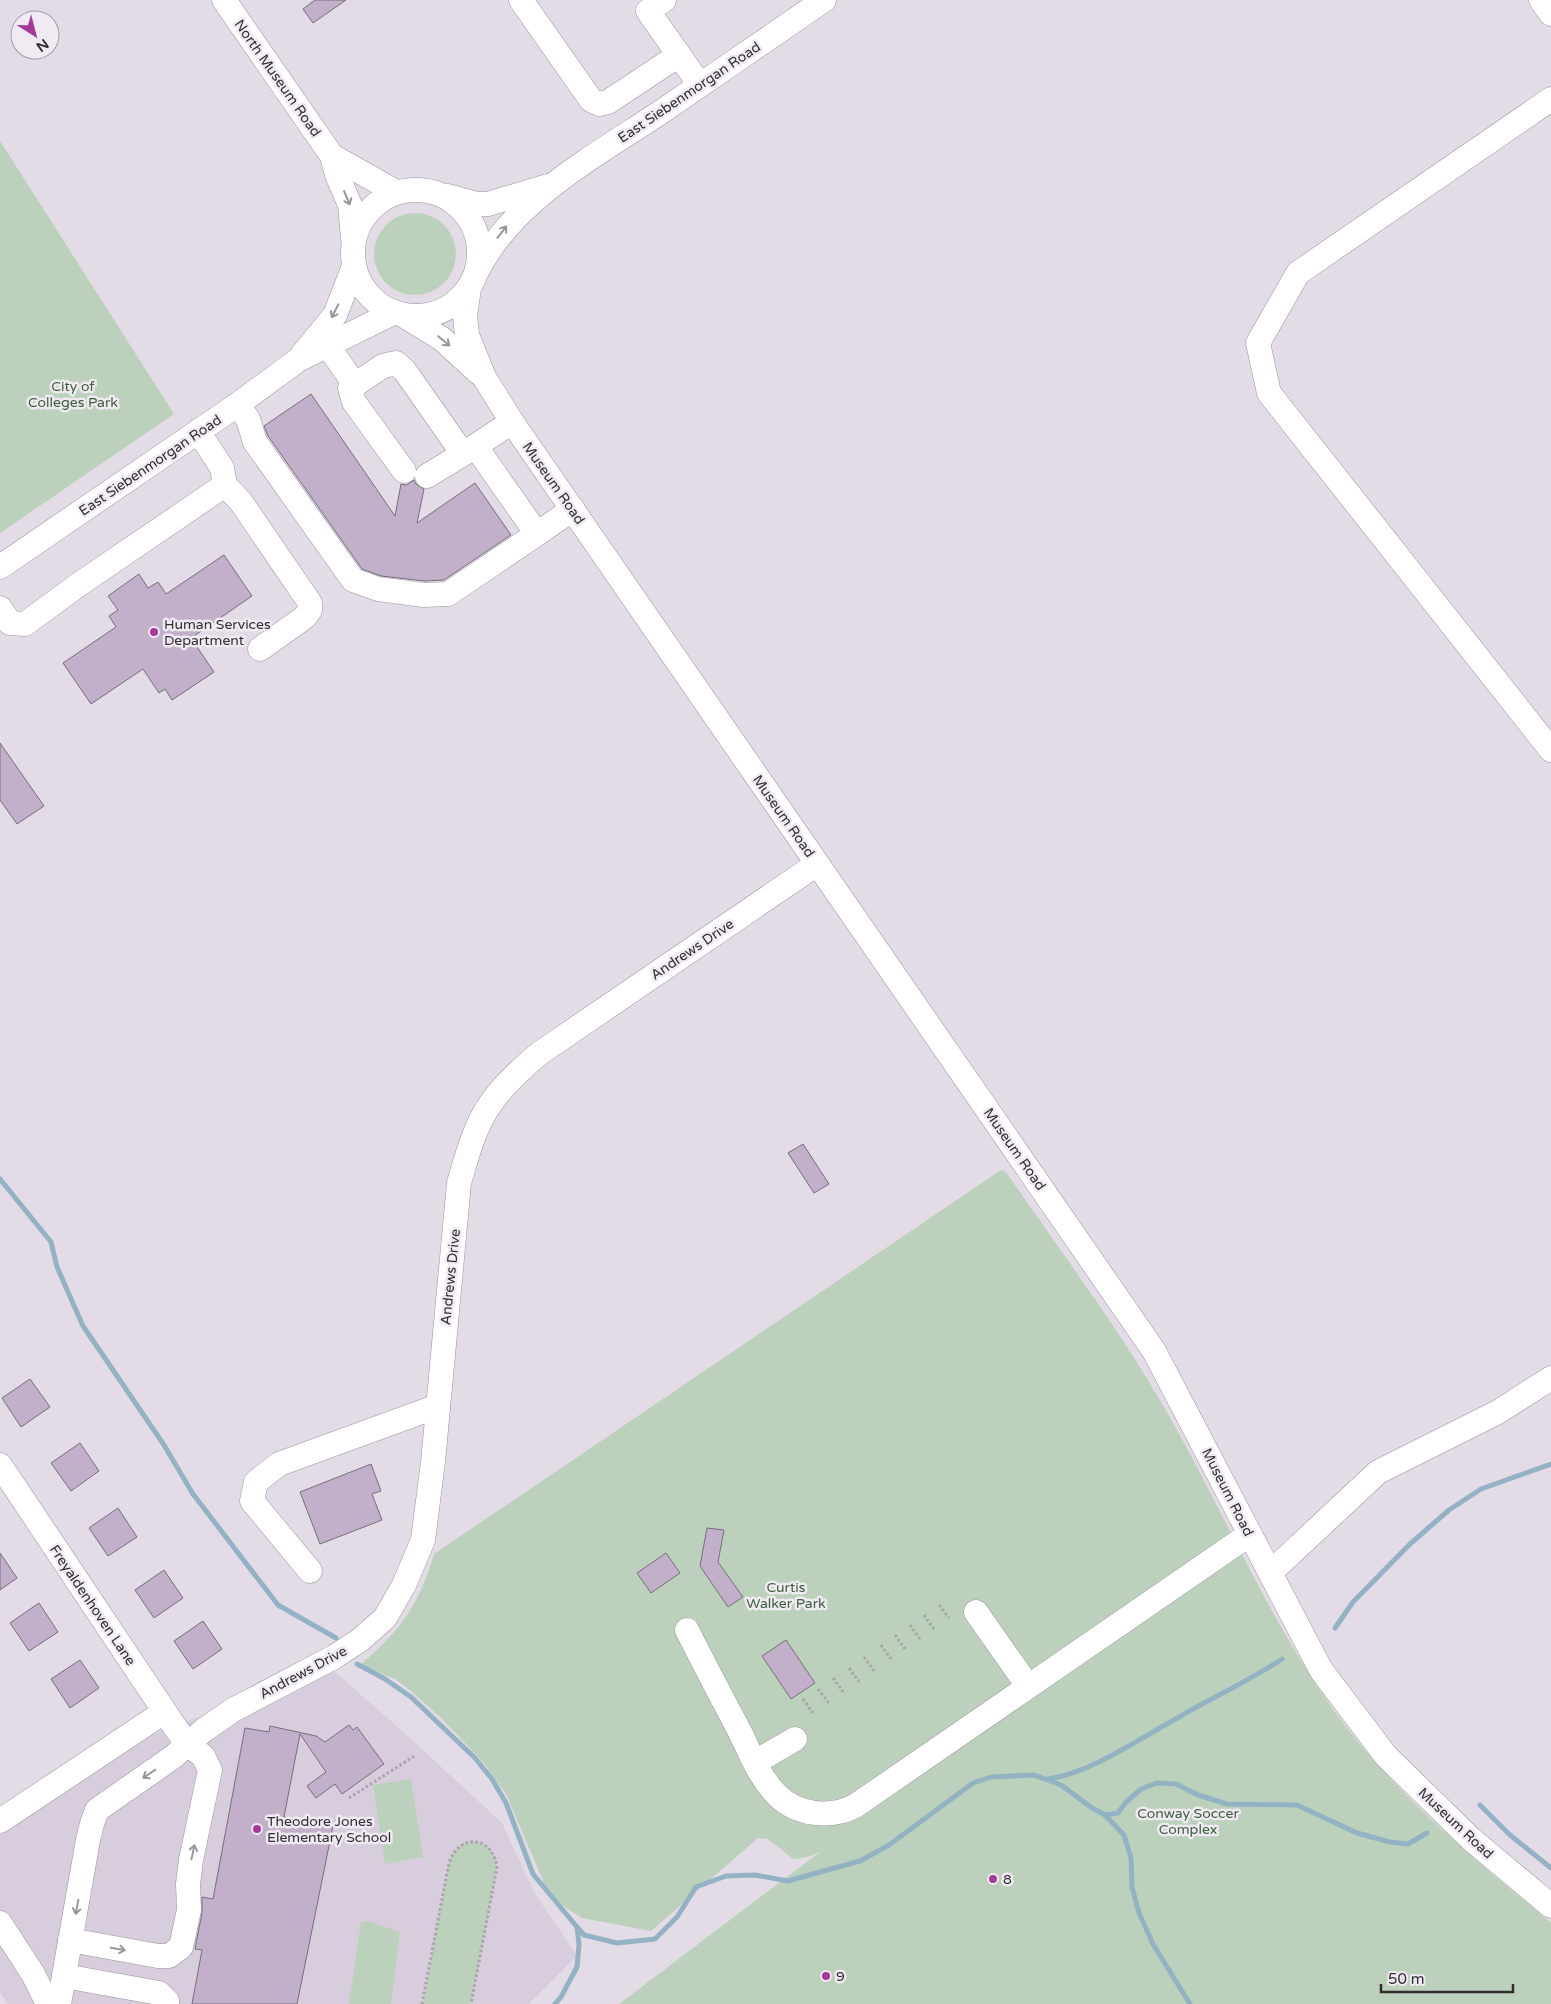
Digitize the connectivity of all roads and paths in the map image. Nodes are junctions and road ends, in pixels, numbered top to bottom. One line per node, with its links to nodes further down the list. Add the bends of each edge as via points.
1 (224, 0): 10 (street, North Museum Road)
2 (522, 0): 7 (street, via 591,100 599,104 608,102)
3 (824, 0): 8 (street, East Siebenmorgan Road)
4 (1541, 0): 6 (street)
5 (650, 4): 7 (street)
6 (1551, 14)
7 (679, 55): 8 (street)
8 (700, 85): 11 (street, East Siebenmorgan Road)
9 (1551, 98): 34 (street, via 1298,273 1258,343 1269,393)
10 (332, 156): 12 (street, North Museum Road); 14 (street, North Museum Road, one-way to 14, via 350,205)
11 (554, 184): 13 (street, East Siebenmorgan Road, via 488,204); 16 (street, East Siebenmorgan Road, one-way to 11, via 505,227)
12 (396, 192): 13 (street, via 418,190); 14 (street, via 368,211)
13 (440, 194): 16 (street, via 469,218 477,235 480,254)
14 (354, 241): 15 (street)
15 (354, 266): 17 (street, via 360,283 371,298); 19 (street, East Siebenmorgan Road, one-way to 19, via 334,315)
16 (472, 280): 17 (street, via 456,302 440,312 422,316); 20 (street, Museum Road, via 465,316 467,335)
17 (399, 314): 18 (street, East Siebenmorgan Road); 20 (street, Museum Road, one-way to 20, via 442,339)
18 (328, 346): 19 (street, East Siebenmorgan Road); 21 (street)
19 (298, 360): 22 (street, East Siebenmorgan Road)
20 (484, 377): 23 (street, Museum Road)
21 (356, 385): 25 (street, via 383,366 396,364); 26 (street, via 350,388 354,402)
22 (237, 405): 24 (street, East Siebenmorgan Road); 30 (street, via 248,419 255,442 353,580 378,589 424,595 448,594)
23 (512, 422): 25 (street); 29 (street, Museum Road)
24 (198, 431): 28 (street, via 222,468); 31 (street, East Siebenmorgan Road)
25 (469, 450): 27 (street); 30 (street)
26 (404, 471)
27 (427, 476)
28 (225, 485): 32 (street, via 25,624 10,623); 33 (street, via 241,502 310,603 306,617)
29 (573, 509): 30 (street); 35 (street, Museum Road)
30 (537, 534)
31 (0, 567)
32 (0, 608)
33 (260, 649)
34 (1549, 744)
35 (817, 864): 37 (street, Andrews Drive, via 540,1053 490,1104 471,1143 460,1184); 39 (street, Museum Road, via 1154,1351)
36 (1551, 1378): 41 (street, via 1498,1412 1378,1472)
37 (438, 1406): 40 (street, via 279,1464 256,1482 252,1501); 67 (street, Andrews Drive, via 423,1540 404,1585 384,1618 360,1640 334,1657 233,1710)
38 (0, 1466): 64 (street, Freyaldenhoven Lane)
39 (1250, 1534): 41 (street, Museum Road); 59 (street)
40 (310, 1571)
41 (1270, 1572): 72 (street, Museum Road, via 1320,1670 1386,1756 1472,1839)
42 (939, 1604): 45 (path)
43 (976, 1612): 59 (street)
44 (924, 1615): 47 (path)
45 (949, 1618)
46 (910, 1625): 50 (path)
47 (934, 1629)
48 (687, 1630): 69 (street)
49 (895, 1635): 52 (path)
50 (920, 1639)
51 (881, 1645): 54 (path)
52 (905, 1649)
53 (864, 1657): 56 (path)
54 (891, 1659)
55 (849, 1668): 58 (path)
56 (874, 1671)
57 (833, 1678): 61 (path)
58 (859, 1682)
59 (1028, 1686): 69 (street, via 855,1806 843,1811 809,1812 793,1806 771,1788)
60 (818, 1689): 63 (path)
61 (844, 1692)
62 (803, 1700): 65 (path)
63 (829, 1703)
64 (164, 1712): 67 (street, Freyaldenhoven Lane); 71 (street)
65 (813, 1713)
66 (795, 1739): 69 (street)
67 (187, 1744): 74 (street, Andrews Drive, one-way to 74, via 174,1757 97,1810); 74 (street, Freyaldenhoven Lane, one-way to 67, via 158,1956 170,1956 181,1947 189,1910 191,1860 210,1770 203,1756)
68 (416, 1755): 70 (path)
69 (754, 1760)
70 (349, 1798)
71 (0, 1821)
72 (1551, 1906)
73 (0, 1923): 76 (street)
74 (70, 1940): 75 (street, Andrews Drive)
75 (64, 1976): 77 (street, Andrews Drive); 78 (street, via 159,1993)
76 (48, 2004)
77 (59, 2004)
78 (167, 2004)
79 (422, 2004): 80 (path, via 449,1863 452,1853 460,1845 470,1842 490,1848 496,1856 497,1867)
80 (471, 2004)

